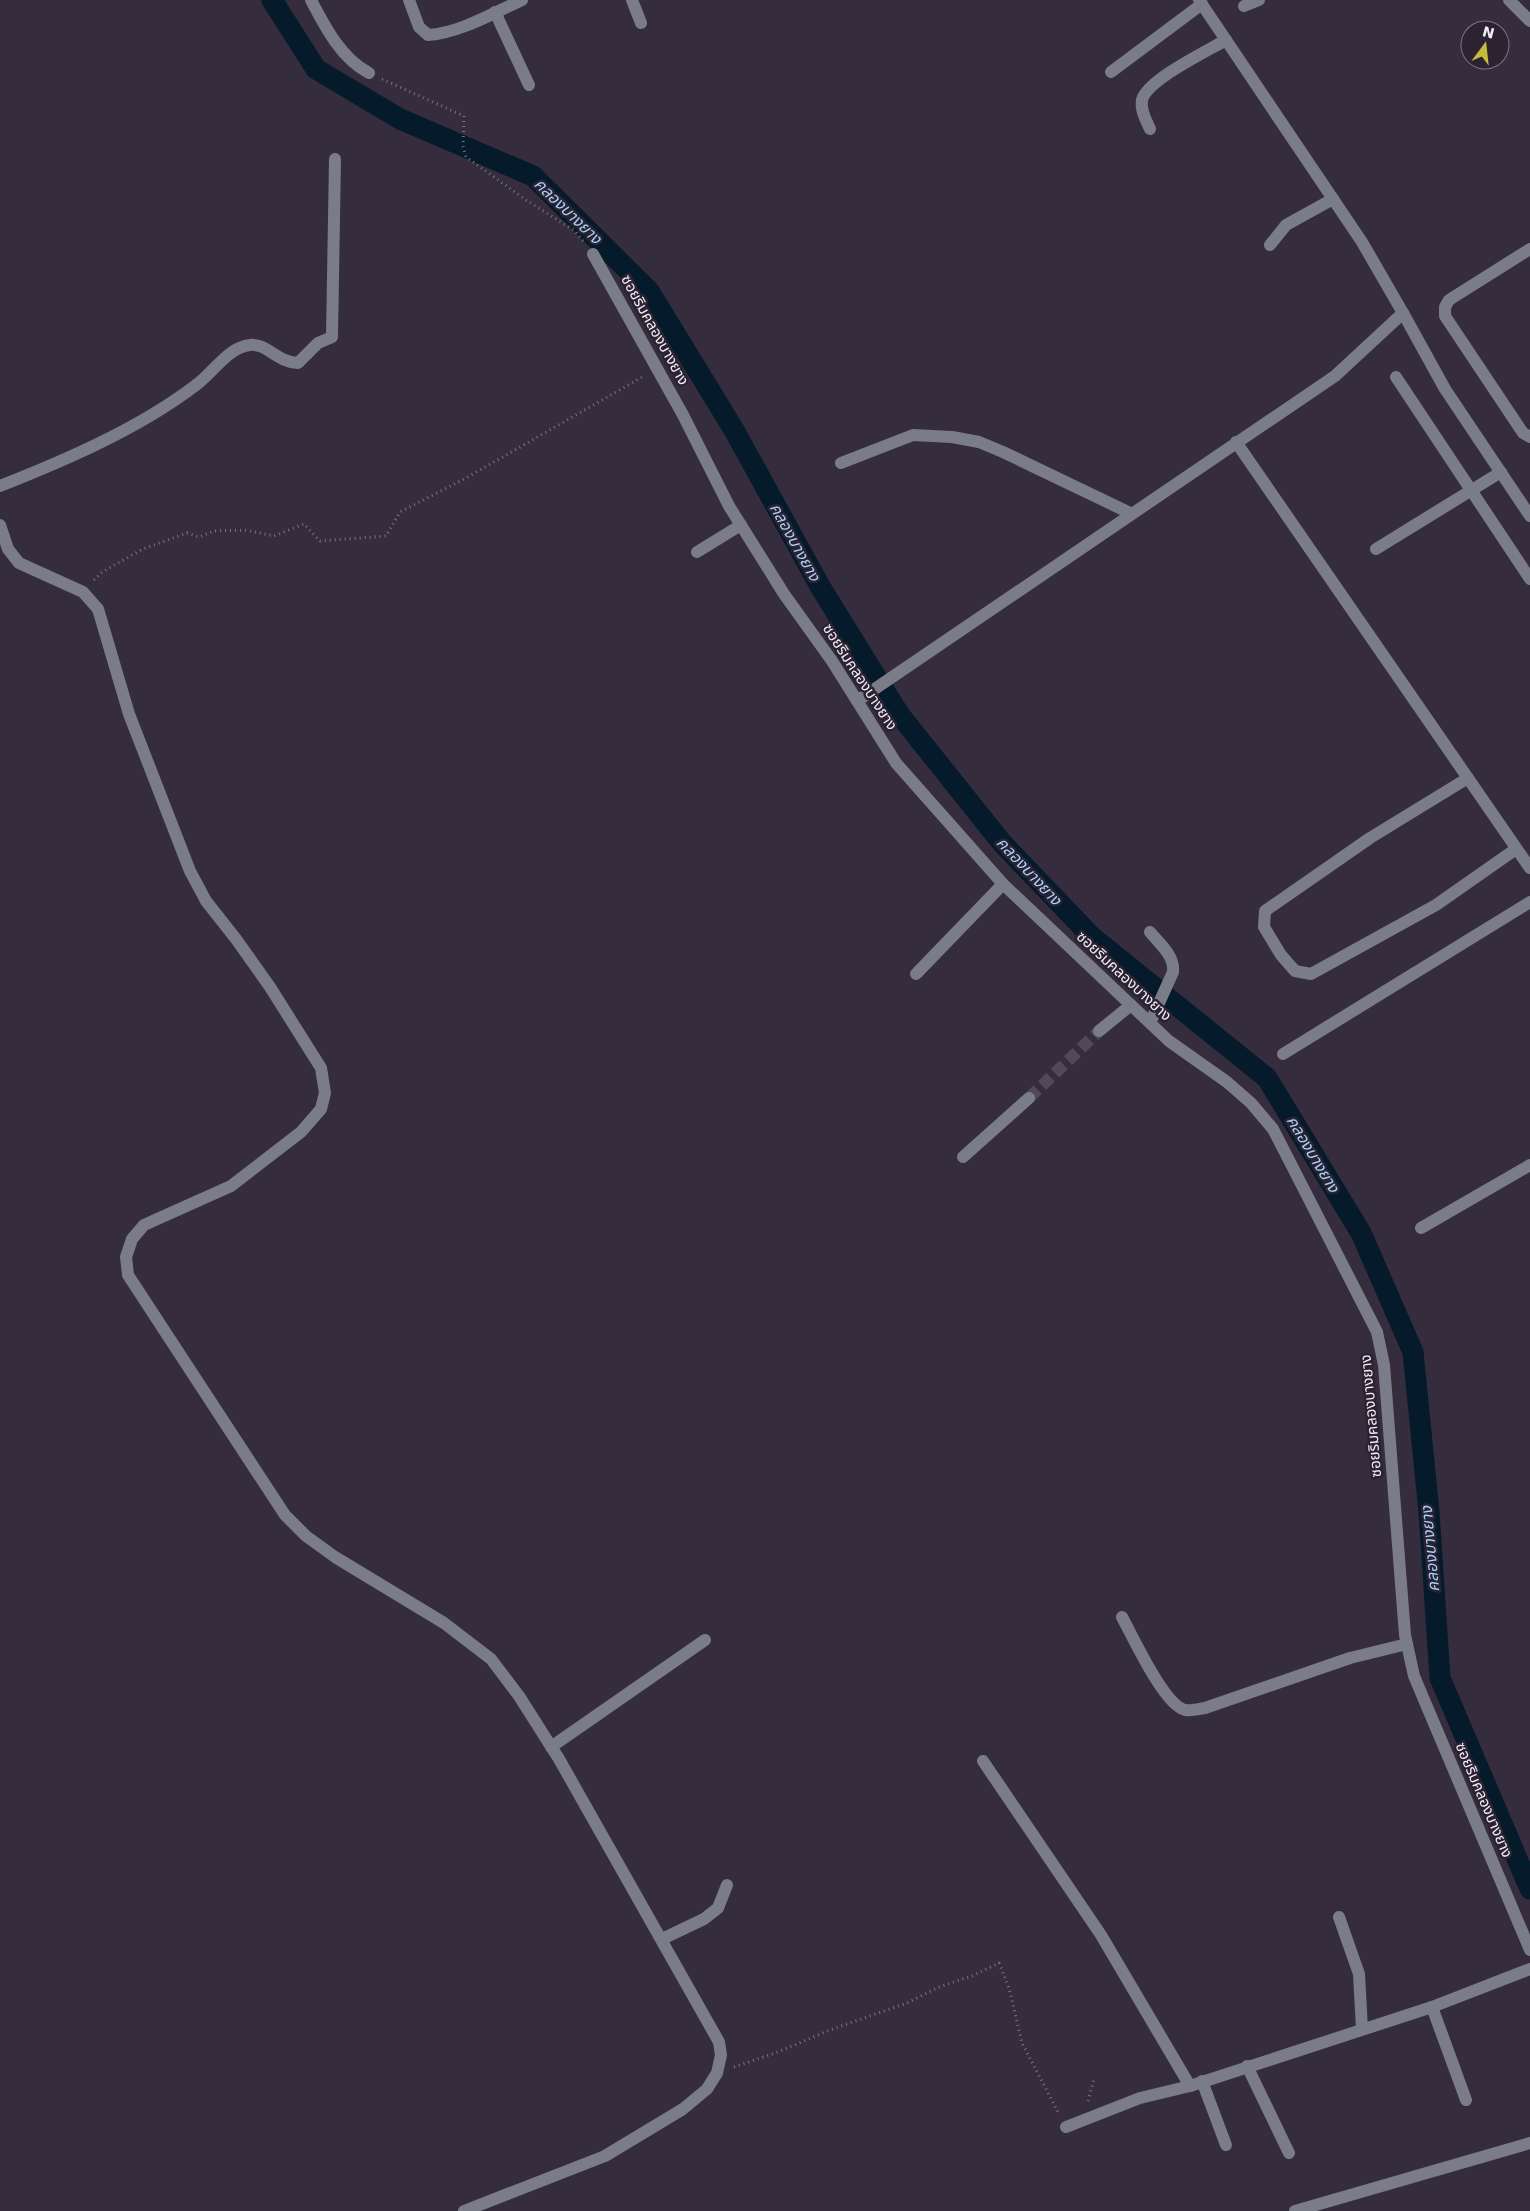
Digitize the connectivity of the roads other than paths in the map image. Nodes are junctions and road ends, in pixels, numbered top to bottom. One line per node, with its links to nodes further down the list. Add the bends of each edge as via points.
1 (311, 0): 13 (street, via 332,39)
2 (408, 0): 9 (street, via 419,27 428,35 440,34)
3 (522, 0): 9 (street)
4 (632, 0): 11 (street)
5 (1259, 0): 8 (street)
6 (1509, 0): 10 (street)
7 (1201, 2): 12 (street); 14 (street)
8 (1244, 6)
9 (496, 12): 15 (street)
10 (1530, 21)
11 (641, 23)
12 (1226, 40): 16 (street, via 1156,82 1146,92 1142,111); 18 (street)
13 (369, 72)
14 (1111, 72)
15 (529, 85)
16 (1150, 130)
17 (335, 159): 28 (street, via 332,337 318,343 298,363 286,363 262,346 249,344 224,358 197,384 164,407 74,454)
18 (1333, 199): 19 (street, via 1286,226); 22 (street)
19 (1270, 245)
20 (1530, 249): 24 (street, via 1449,300 1445,307 1445,316 1523,433)
21 (593, 254): 33 (street, ซอยริมคลองบางยาง)
22 (1403, 313): 25 (street, via 1335,376); 27 (street, via 1445,389)
23 (1396, 377): 29 (street)
24 (1530, 437)
25 (1236, 442): 30 (street); 38 (street)
26 (841, 463): 30 (street, via 913,435 952,437 978,442 1003,452)
27 (1500, 472): 29 (street); 31 (street)
28 (0, 486)
29 (1472, 491): 34 (street); 36 (street)
30 (1130, 513): 37 (street)
31 (1530, 516)
32 (0, 525): 56 (street, via 8,549 19,563 84,592 98,609 129,714 190,871 206,902 252,960 321,1068 325,1094 321,1109 301,1132 231,1186 144,1226 132,1239 126,1257 128,1275 285,1515 306,1536 335,1557 444,1623 490,1659 519,1696)
33 (741, 525): 35 (street); 37 (street, ซอยริมคลองบางยาง, via 784,594)
34 (1376, 549)
35 (697, 552)
36 (1530, 579)
37 (862, 698): 41 (street, ซอยริมคลองบางยาง, via 896,763)
38 (1468, 778): 39 (street); 39 (street, via 1370,838 1265,911 1264,927 1281,955 1295,971 1311,974 1436,905)
39 (1516, 849): 40 (street)
40 (1530, 868)
41 (1003, 884): 44 (street); 45 (street, ซอยริมคลองบางยาง)
42 (1530, 902): 48 (street)
43 (1150, 932): 46 (street, via 1172,958 1173,972)
44 (916, 974)
45 (1131, 1005): 46 (street, ซอยริมคลองบางยาง); 47 (street)
46 (1150, 1023): 55 (street, ซอยริมคลองบางยาง, via 1169,1041 1233,1087 1273,1129 1377,1332 1384,1365)
47 (1099, 1031)
48 (1283, 1054)
49 (1029, 1098): 50 (street)
50 (963, 1157)
51 (1530, 1165): 52 (street)
52 (1421, 1228)
53 (1122, 1617): 55 (street, via 1138,1650 1171,1701 1185,1710 1205,1708 1350,1658)
54 (705, 1640): 56 (street)
55 (1407, 1644): 60 (street, ซอยริมคลองบางยาง, via 1414,1676)
56 (551, 1746): 61 (street)
57 (983, 1761): 67 (street)
58 (728, 1885): 61 (street, via 718,1908 704,1919)
59 (1339, 1917): 65 (street, via 1359,1974)
60 (1525, 1924): 62 (street, ซอยริมคลองบางยาง)
61 (662, 1939): 73 (street, via 717,2036 721,2055 717,2073 706,2089 683,2109 605,2156)
62 (1530, 1950)
63 (1530, 1969): 64 (street)
64 (1432, 2007): 65 (street); 68 (street)
65 (1362, 2029): 66 (street)
66 (1247, 2066): 67 (street); 72 (street)
67 (1196, 2083): 69 (street, via 1140,2098); 71 (street)
68 (1466, 2100)
69 (1066, 2127)
70 (1530, 2143): 74 (street)
71 (1226, 2145)
72 (1289, 2153)
73 (464, 2211)
74 (1295, 2211)

